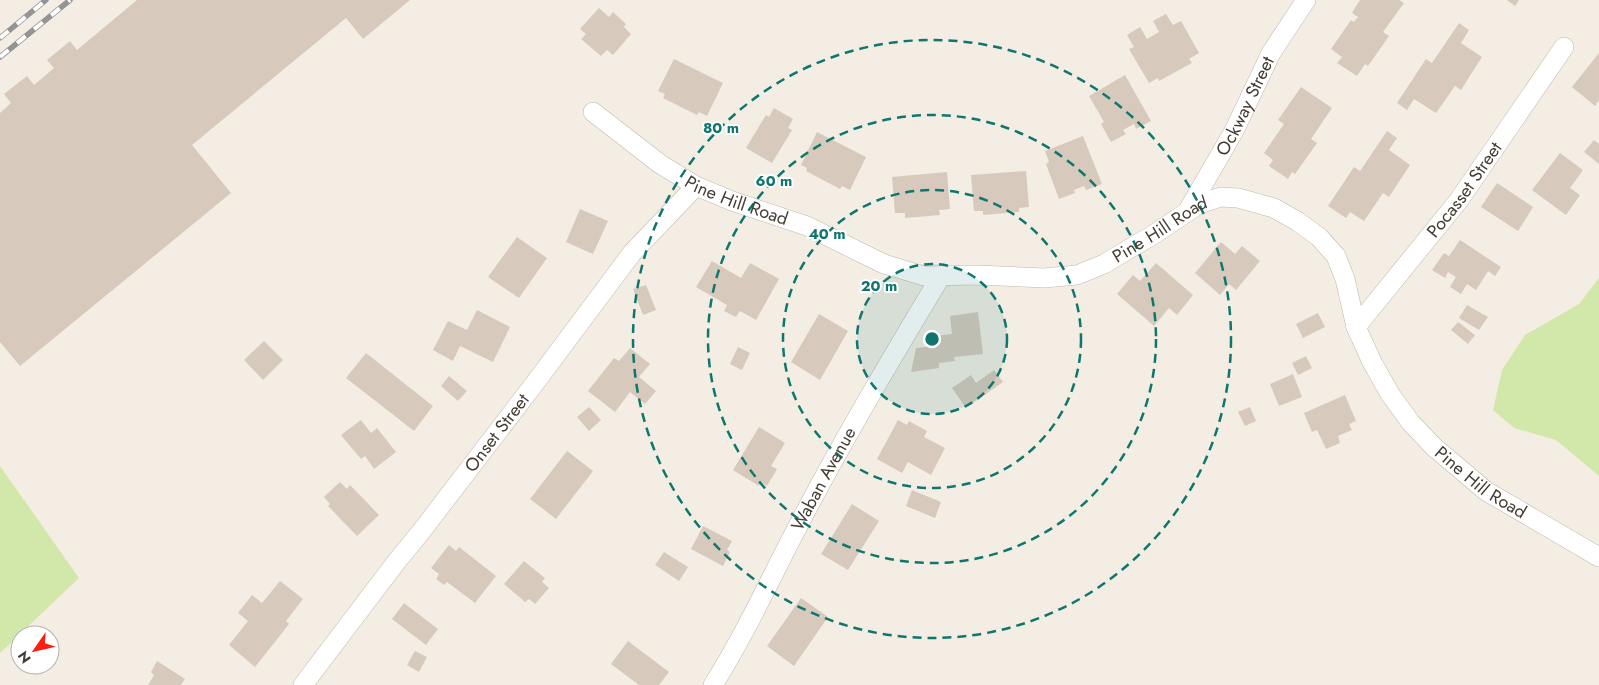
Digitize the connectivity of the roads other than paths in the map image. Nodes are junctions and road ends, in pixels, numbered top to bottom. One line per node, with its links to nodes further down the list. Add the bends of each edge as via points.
1 (1306, 0): 5 (street, Ockway Street, via 1271,53 1234,131)
2 (1564, 47): 7 (street, Pocasset Street, via 1459,200)
3 (593, 112): 4 (street, Pine Hill Road, via 660,164)
4 (696, 186): 6 (street, Pine Hill Road, via 807,226 884,264 924,276); 9 (street, Onset Street, via 626,260)
5 (1186, 213): 6 (street, Pine Hill Road, via 1104,264 1077,275 1044,278); 7 (street, Pine Hill Road, via 1198,204 1221,197 1238,198 1274,208 1297,221 1319,237 1336,256)
6 (941, 276): 10 (street, Waban Avenue, via 851,428)
7 (1356, 327): 8 (street, Pine Hill Road, via 1390,394 1434,447 1486,492)
8 (1599, 557)
9 (303, 685)
10 (713, 685)

